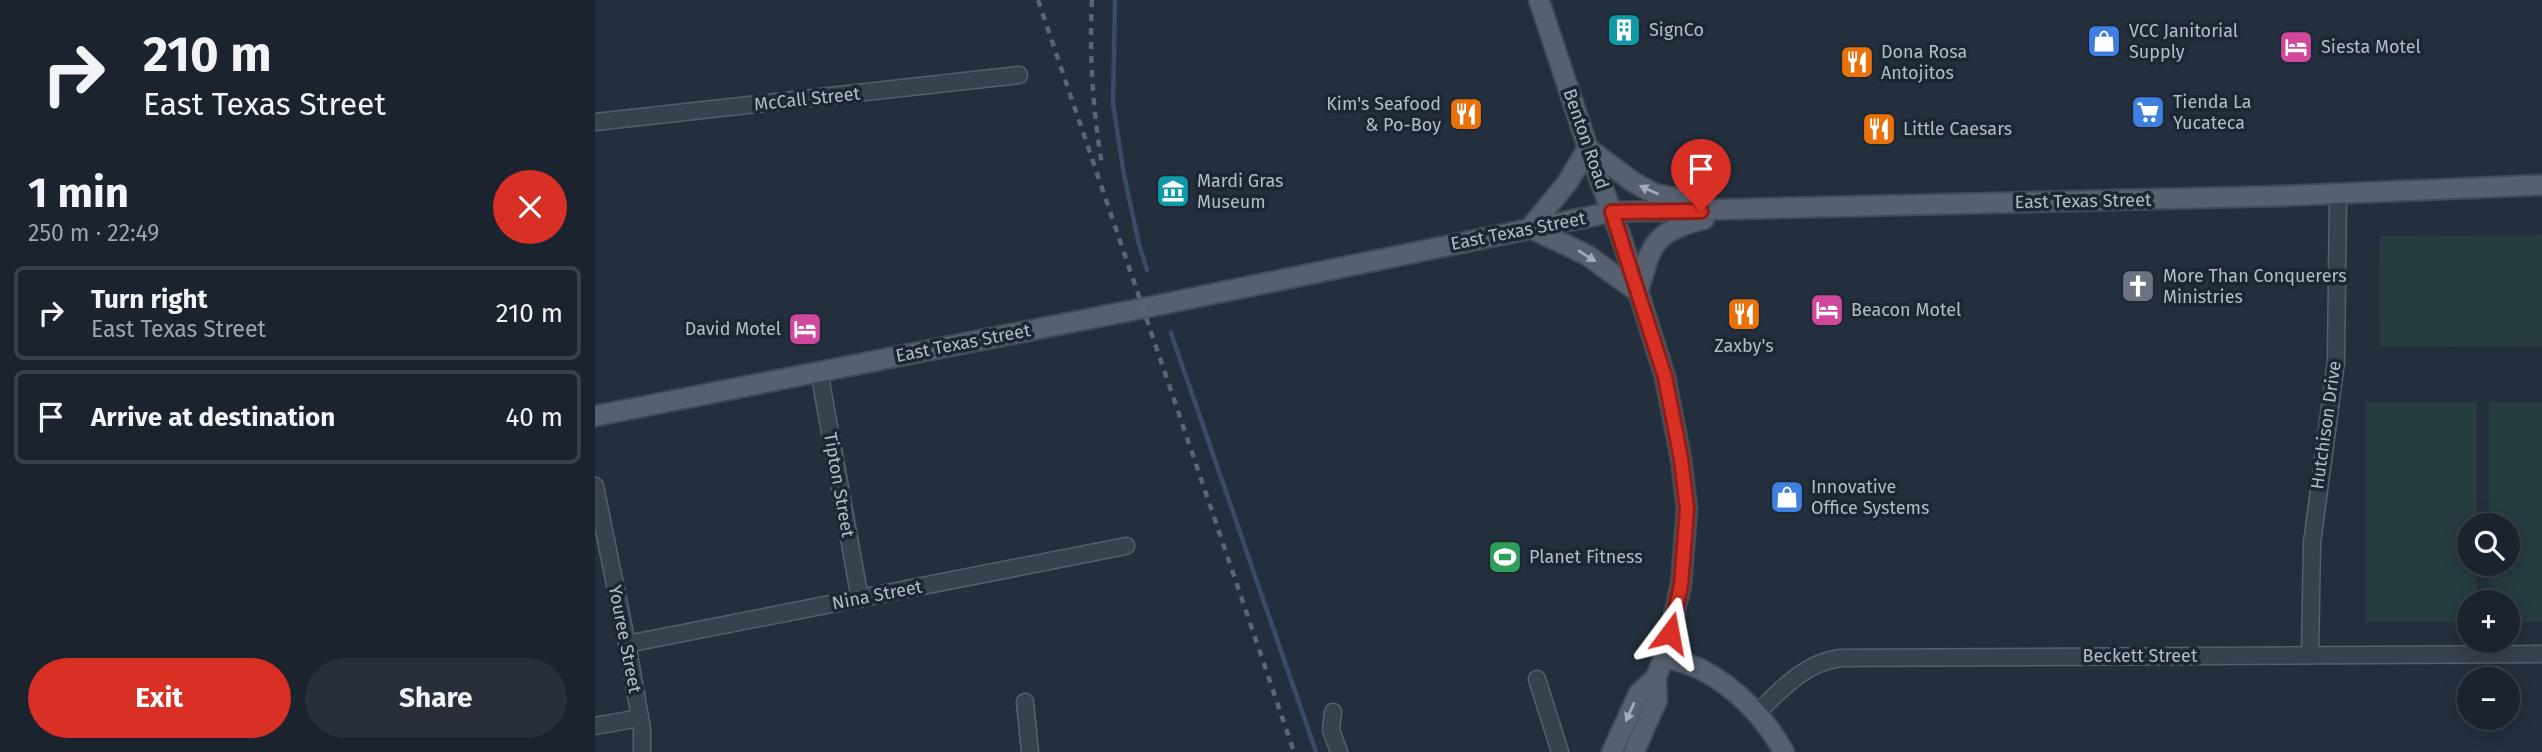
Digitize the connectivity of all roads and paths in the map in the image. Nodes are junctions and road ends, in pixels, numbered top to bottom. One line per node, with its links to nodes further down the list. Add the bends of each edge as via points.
1 (1539, 0): 4 (main road, Benton Road)
2 (1019, 75): 3 (street, McCall Street)
3 (595, 122)
4 (1588, 148): 7 (main road, one-way to 4, via 1655,194); 8 (main road, Benton Road); 9 (main road, via 1567,183)
5 (2542, 185): 6 (main road, East Texas Street)
6 (2338, 194): 7 (main road, East Texas Street); 18 (street, Hutchison Drive, via 2336,362 2312,543)
7 (1739, 209): 8 (main road, East Texas Street); 10 (main road, via 1662,235 1654,243)
8 (1612, 212): 9 (main road, East Texas Street); 10 (main road, Benton Road)
9 (1530, 228): 10 (main road, one-way to 10, via 1587,255); 11 (main road, East Texas Street)
10 (1638, 292): 19 (main road, Benton Road, via 1665,377 1687,509 1681,585)
11 (819, 371): 12 (main road, East Texas Street); 15 (street, Tipton Street)
12 (595, 416)
13 (595, 486): 16 (street, Youree Street)
14 (1126, 546): 15 (street, Nina Street)
15 (860, 599): 16 (street, Nina Street)
16 (627, 644): 25 (street, Youree Street)
17 (2542, 654): 18 (street, Beckett Street)
18 (2310, 655): 24 (street, Beckett Street, via 1840,658 1805,669)
19 (1664, 656): 20 (main road, Benton Road); 24 (main road, via 1718,680)
20 (1656, 678): 31 (main road, one-way to 31, via 1639,693); 32 (main road, via 1657,700)
21 (1537, 679): 30 (street)
22 (1025, 702): 28 (street)
23 (1333, 712): 29 (street, via 1331,730)
24 (1757, 713): 33 (main road)
25 (639, 718): 26 (street); 27 (street, Youree Street)
26 (595, 726)
27 (642, 752)
28 (1030, 752)
29 (1339, 752)
30 (1560, 752)
31 (1612, 752)
32 (1635, 752)
33 (1784, 752)

